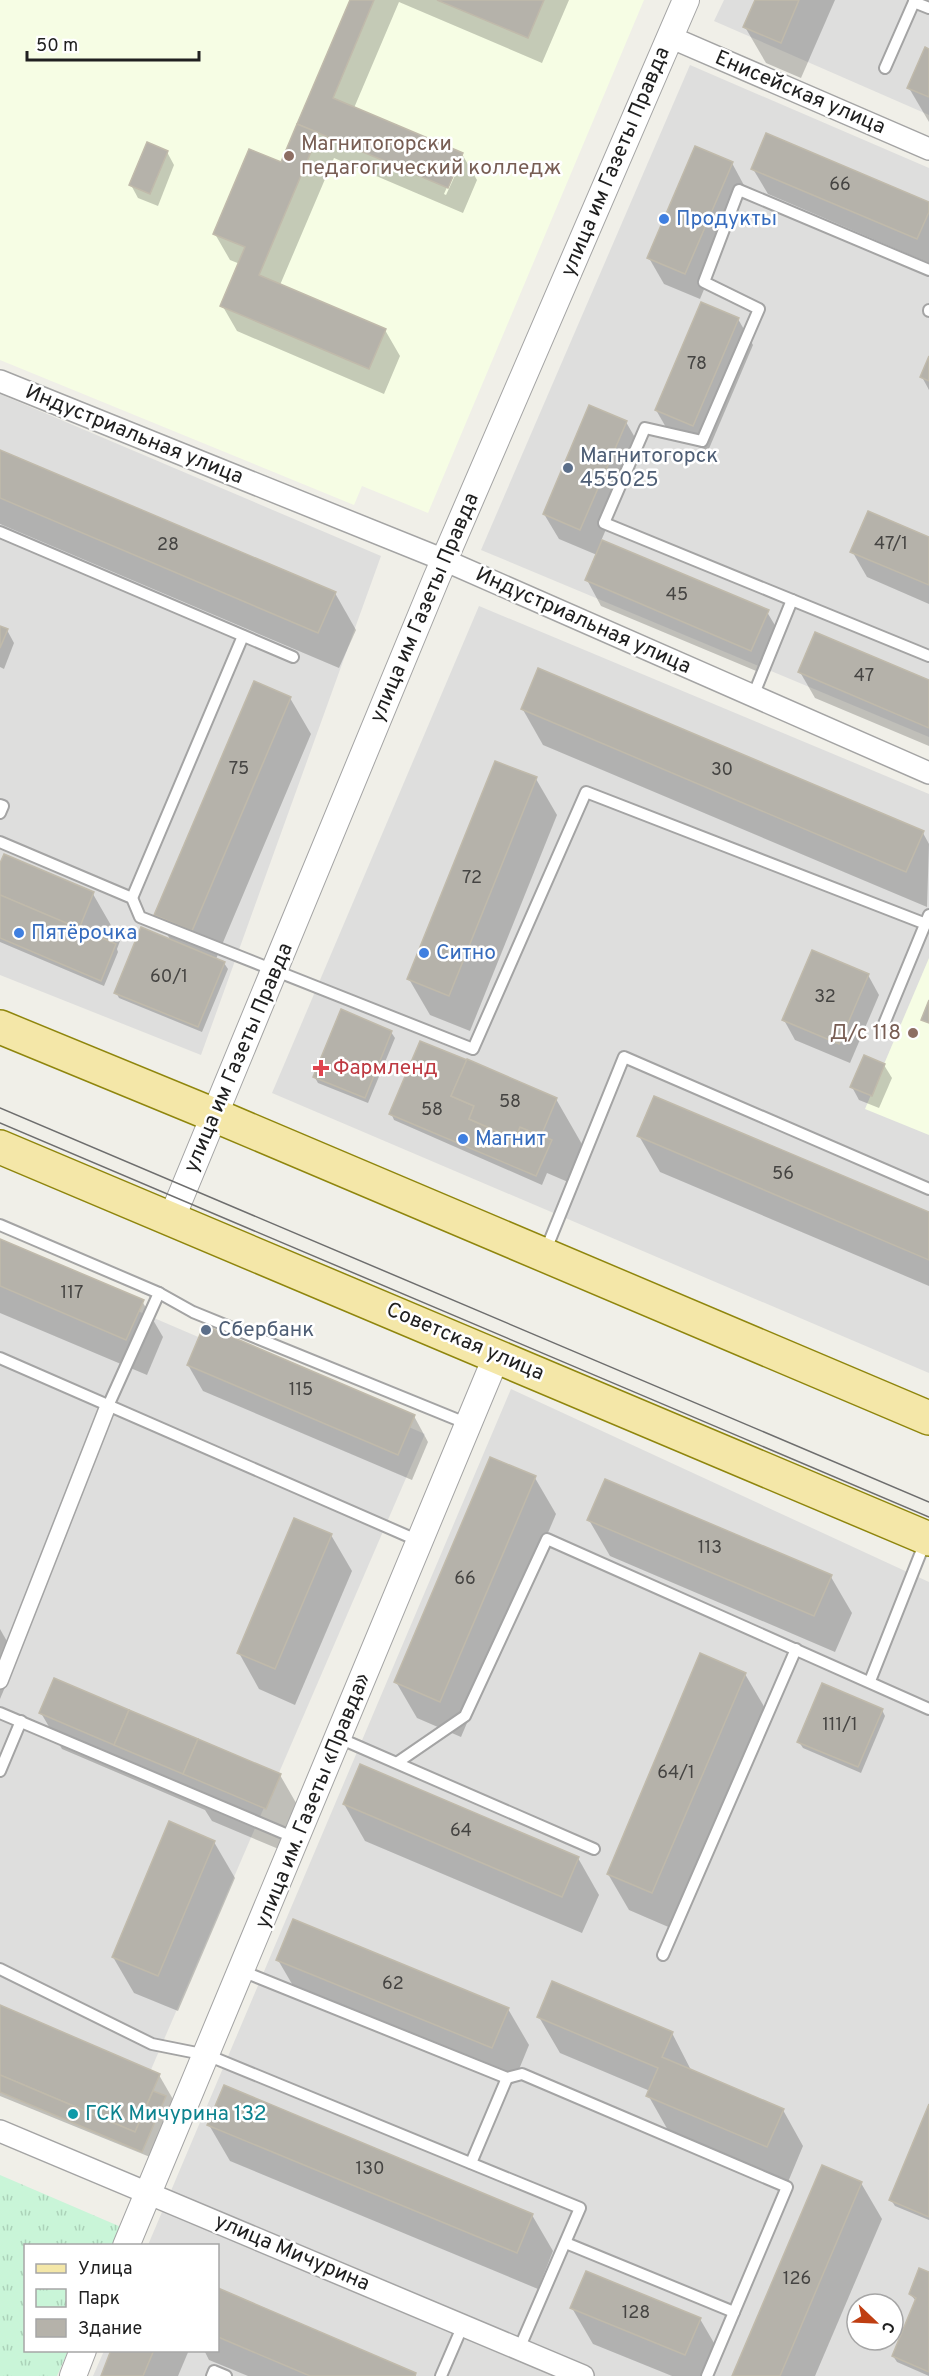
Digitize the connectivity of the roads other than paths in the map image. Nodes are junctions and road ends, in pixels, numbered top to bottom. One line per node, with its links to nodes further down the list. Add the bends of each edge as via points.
1 (686, 0): 4 (street, улица им Газеты Правда)
2 (915, 1): 3 (lane); 5 (lane)
3 (929, 8)
4 (670, 37): 6 (street, Енисейская улица); 10 (street, улица им Газеты Правда)
5 (885, 68)
6 (929, 149)
7 (929, 270): 11 (lane, via 739,190 705,282 759,309 702,441 645,428 604,523)
8 (0, 381): 10 (street, Индустриальная улица)
9 (0, 532): 12 (lane)
10 (444, 560): 15 (street, Индустриальная улица); 22 (street, улица им Газеты Правда)
11 (792, 600): 13 (lane); 15 (lane)
12 (243, 636): 14 (lane); 20 (lane)
13 (929, 656)
14 (293, 657)
15 (753, 696): 16 (street, Индустриальная улица)
16 (929, 773)
17 (0, 805): 18 (lane)
18 (0, 813)
19 (0, 842): 20 (lane)
20 (132, 898): 22 (lane, via 140,917)
21 (928, 919): 22 (lane, via 586,792 473,1049); 23 (lane)
22 (276, 970): 25 (street, улица им Газеты Правда)
23 (884, 1024)
24 (0, 1027): 25 (main road)
25 (214, 1115): 28 (street, улица им Газеты Правда); 30 (main road)
26 (0, 1147): 28 (main road, Советская улица)
27 (929, 1189): 30 (lane, via 624,1057)
28 (171, 1220): 32 (main road, Советская улица)
29 (0, 1225): 31 (lane)
30 (543, 1257): 35 (main road)
31 (159, 1293): 34 (lane); 36 (lane, via 193,1311)
32 (497, 1355): 36 (street, улица им. Газеты «Правда»); 37 (main road, Советская улица)
33 (0, 1358): 34 (lane)
34 (108, 1406): 38 (lane); 40 (street)
35 (929, 1418)
36 (468, 1424): 38 (street, улица им. Газеты «Правда»)
37 (928, 1539): 41 (lane)
38 (420, 1541): 45 (street, улица им. Газеты «Правда»)
39 (796, 1649): 41 (lane); 46 (lane, via 547,1539 465,1716); 50 (lane)
40 (0, 1681)
41 (870, 1681): 42 (lane)
42 (929, 1709)
43 (0, 1713): 44 (lane)
44 (21, 1721): 47 (lane); 48 (lane)
45 (339, 1738): 46 (lane); 48 (street, улица им. Газеты «Правда»)
46 (398, 1762): 49 (lane)
47 (0, 1771)
48 (297, 1839): 52 (street, улица им. Газеты «Правда»)
49 (594, 1849)
50 (663, 1954)
51 (0, 1969): 53 (lane, via 152,2044)
52 (243, 1971): 53 (street, улица им. Газеты «Правда»); 54 (lane)
53 (207, 2055): 56 (lane); 57 (street, улица им. Газеты «Правда»)
54 (507, 2078): 56 (lane); 60 (lane, via 522,2074 787,2187)
55 (0, 2131): 57 (street, улица Мичурина)
56 (471, 2163): 58 (lane, via 580,2208)
57 (148, 2192): 59 (street, улица им. Газеты «Правда»); 61 (street, улица Мичурина)
58 (566, 2242): 60 (lane); 62 (lane)
59 (127, 2244)
60 (734, 2312): 69 (lane)
61 (463, 2325): 62 (street, улица Мичурина); 67 (lane)
62 (519, 2349): 68 (street, улица Мичурина)
63 (82, 2352): 64 (street)
64 (73, 2376)
65 (212, 2376): 66 (lane, via 214,2371)
66 (226, 2376)
67 (441, 2376)
68 (583, 2376)
69 (707, 2376)

